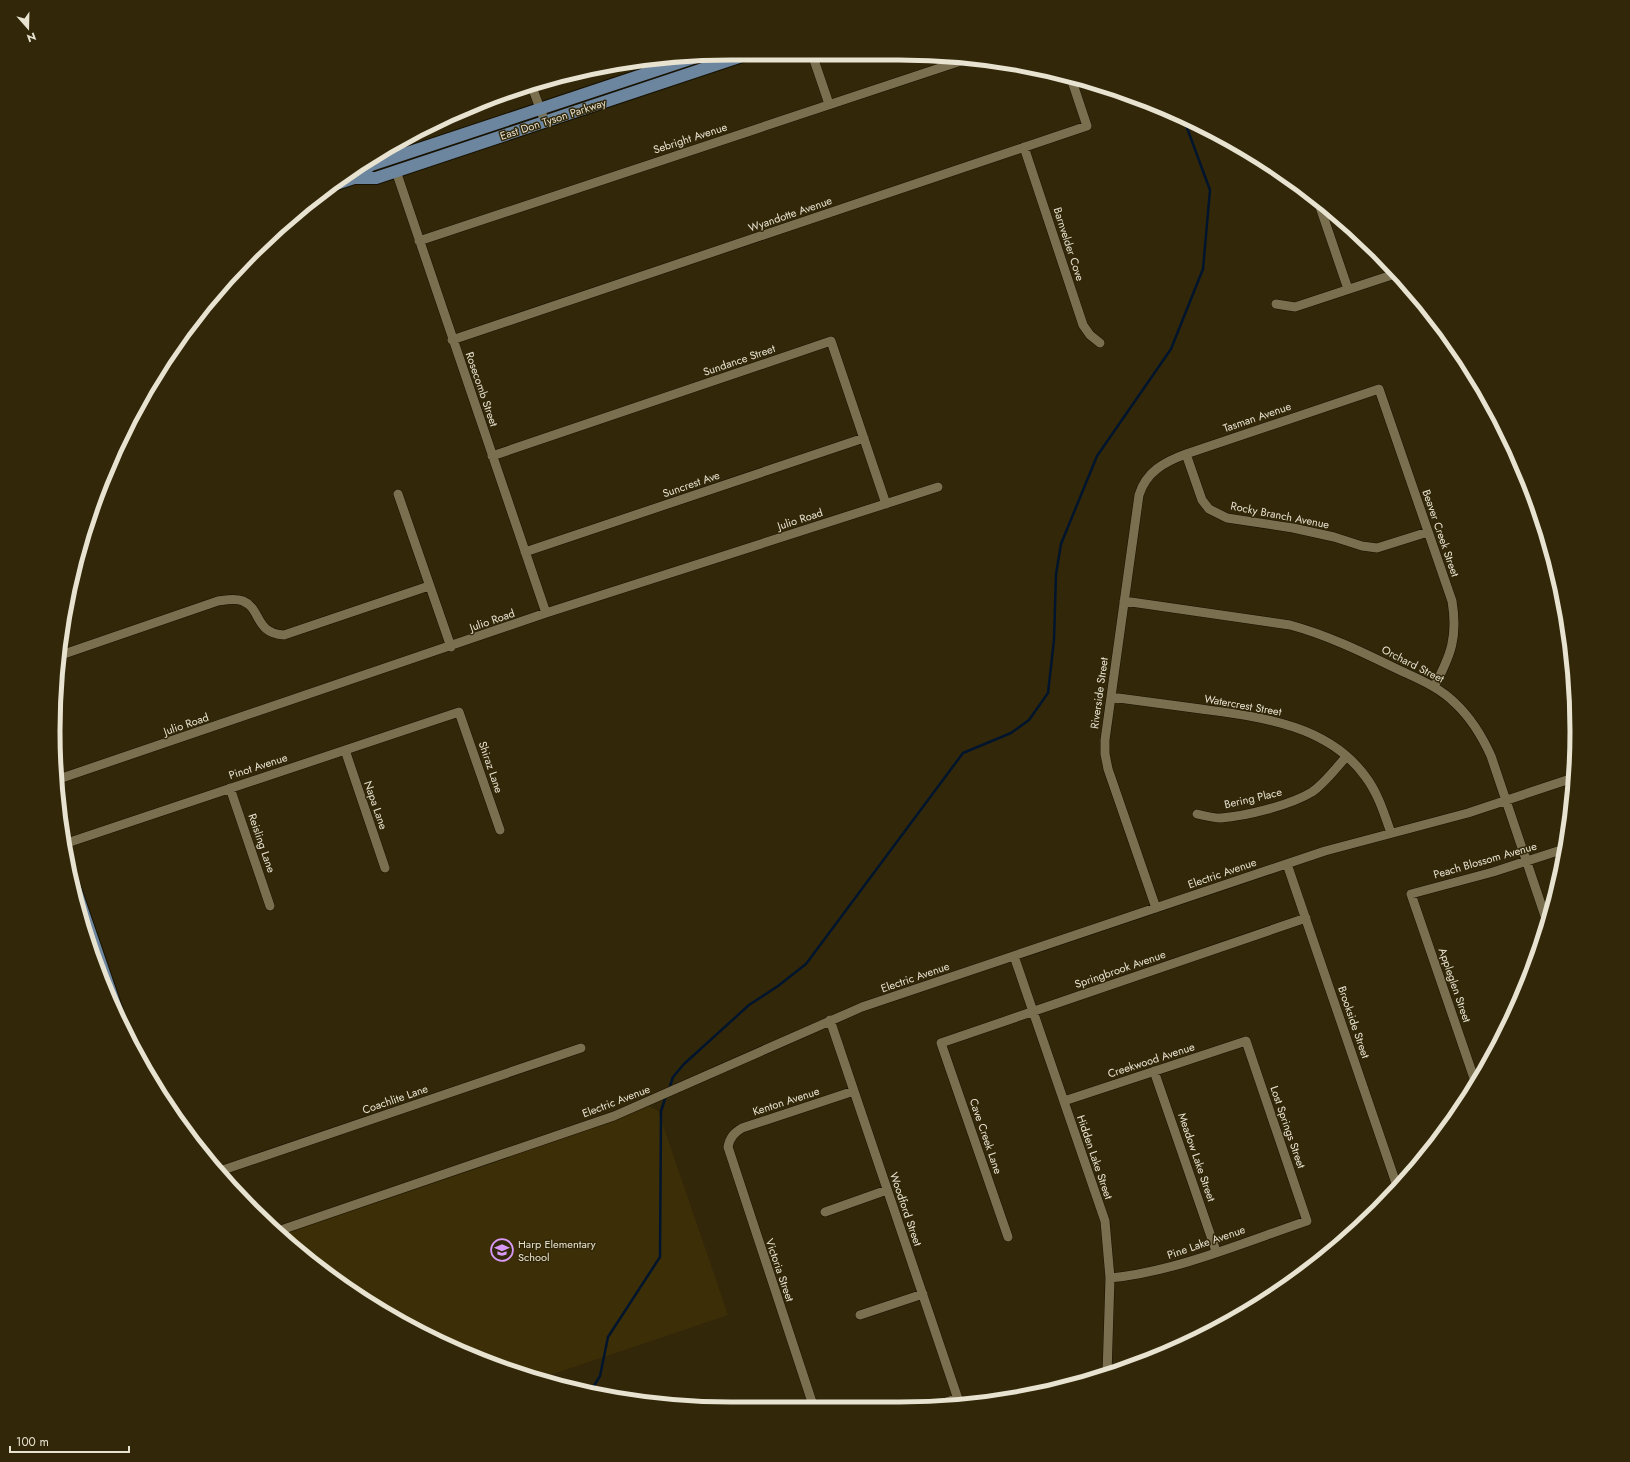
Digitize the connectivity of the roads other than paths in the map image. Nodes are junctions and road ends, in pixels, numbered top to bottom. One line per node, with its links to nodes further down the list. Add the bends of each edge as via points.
1 (730, 60): 10 (main road, East Don Tyson Parkway)
2 (814, 60): 8 (street)
3 (956, 63): 8 (street, Sebright Avenue)
4 (660, 64): 5 (main road, East Don Tyson Parkway)
5 (646, 67): 9 (main road, East Don Tyson Parkway)
6 (1073, 83): 11 (street, Wyandotte Avenue, via 1087,126)
7 (534, 90): 9 (street)
8 (829, 104): 17 (street, Sebright Avenue)
9 (541, 109): 10 (street); 12 (main road, East Don Tyson Parkway)
10 (545, 122): 13 (main road, East Don Tyson Parkway)
11 (1024, 147): 21 (street, Wyandotte Avenue); 22 (street, Barnvelder Cove, via 1083,325)
12 (393, 152): 14 (main road, East Don Tyson Parkway)
13 (396, 171): 14 (main road, East Don Tyson Parkway, via 376,178); 17 (street, Rosecomb Street)
14 (354, 178): 15 (main road, East Don Tyson Parkway)
15 (349, 180)
16 (1321, 211): 19 (street)
17 (419, 241): 21 (street, Rosecomb Street)
18 (1390, 276): 19 (street)
19 (1348, 290): 20 (street, via 1295,307)
20 (1276, 304)
21 (452, 340): 26 (street, Rosecomb Street)
22 (1100, 344)
23 (1379, 388): 25 (street, Tasman Avenue); 31 (street, Beaver Creek Street)
24 (864, 438): 26 (street, Sundance Street, via 831,341); 30 (street, Sundance Street); 32 (street, Suncrest Ave)
25 (1186, 454): 27 (street, Tasman Avenue, via 1158,467); 31 (street, Rocky Branch Avenue, via 1202,500 1210,509 1227,518 1293,528 1377,548)
26 (492, 456): 32 (street, Rosecomb Street)
27 (1148, 477): 34 (street, Riverside Street, via 1139,495)
28 (938, 487): 30 (street, Julio Road)
29 (398, 494): 33 (street)
30 (886, 504): 35 (street, Julio Road)
31 (1428, 532): 38 (street, Beaver Creek Street, via 1452,601 1455,619 1449,659)
32 (525, 552): 35 (street, Rosecomb Street)
33 (429, 586): 36 (street); 37 (street, via 284,635 274,634 264,628 244,602 218,601)
34 (1124, 601): 38 (street, Orchard Street, via 1290,625 1336,640); 39 (street, Riverside Street)
35 (546, 613): 36 (street, Julio Road)
36 (451, 647): 43 (street, Julio Road)
37 (65, 653)
38 (1434, 687): 46 (street, Orchard Street, via 1455,702 1483,738)
39 (1111, 697): 42 (street, Watercrest Street, via 1280,722 1330,744); 57 (street, Riverside Street, via 1105,754)
40 (459, 712): 41 (street, Pinot Avenue); 48 (street, Shiraz Lane)
41 (345, 750): 45 (street, Pinot Avenue); 54 (street, Napa Lane)
42 (1346, 757): 47 (street, Bering Place, via 1326,780 1295,800 1276,807 1221,818); 49 (street, Watercrest Street, via 1364,774 1374,791)
43 (61, 778)
44 (1569, 779): 46 (street, Electric Avenue)
45 (230, 788): 50 (street, Pinot Avenue); 56 (street, Reisling Lane)
46 (1506, 801): 49 (street, Electric Avenue); 52 (street, Orchard Street)
47 (1197, 814)
48 (500, 830)
49 (1391, 833): 53 (street, Electric Avenue)
50 (70, 842)
51 (1559, 851): 52 (street, Peach Blossom Avenue)
52 (1526, 861): 55 (street, Peach Blossom Avenue); 58 (street, Orchard Street)
53 (1287, 864): 57 (street, Electric Avenue); 59 (street, Brookside Street)
54 (385, 868)
55 (1411, 894): 67 (street, Appleglen Street)
56 (270, 906)
57 (1156, 908): 60 (street, Electric Avenue)
58 (1544, 914)
59 (1306, 918): 61 (street, Springbrook Avenue); 72 (street, Brookside Street)
60 (1014, 956): 61 (street, Hidden Lake Street); 62 (street, Electric Avenue)
61 (1033, 1012): 64 (street, Springbrook Avenue); 69 (street, Hidden Lake Street)
62 (830, 1020): 68 (street, Woodford Street); 76 (street, Electric Avenue, via 645,1104)
63 (1246, 1041): 66 (street, Creekwood Avenue); 75 (street, Lost Springs Street)
64 (941, 1043): 77 (street, Cave Creek Lane)
65 (581, 1048): 71 (street, Coachlite Lane)
66 (1154, 1071): 69 (street, Creekwood Avenue); 78 (street, Meadow Lake Street)
67 (1474, 1077)
68 (854, 1091): 70 (street, Kenton Avenue, via 742,1128); 73 (street, Woodford Street)
69 (1064, 1101): 79 (street, Hidden Lake Street, via 1105,1221)
70 (729, 1140): 84 (street, Victoria Street, via 729,1154)
71 (224, 1170)
72 (1395, 1181)
73 (887, 1190): 74 (street); 80 (street, Woodford Street)
74 (824, 1212)
75 (1307, 1221): 78 (street, Pine Lake Avenue)
76 (283, 1229)
77 (1008, 1237)
78 (1216, 1251): 79 (street, Pine Lake Avenue, via 1165,1269 1136,1276)
79 (1110, 1278): 82 (street, Hidden Lake Street)
80 (923, 1294): 81 (street); 83 (street, Woodford Street)
81 (860, 1315)
82 (1107, 1368)
83 (958, 1399)
84 (812, 1402)

